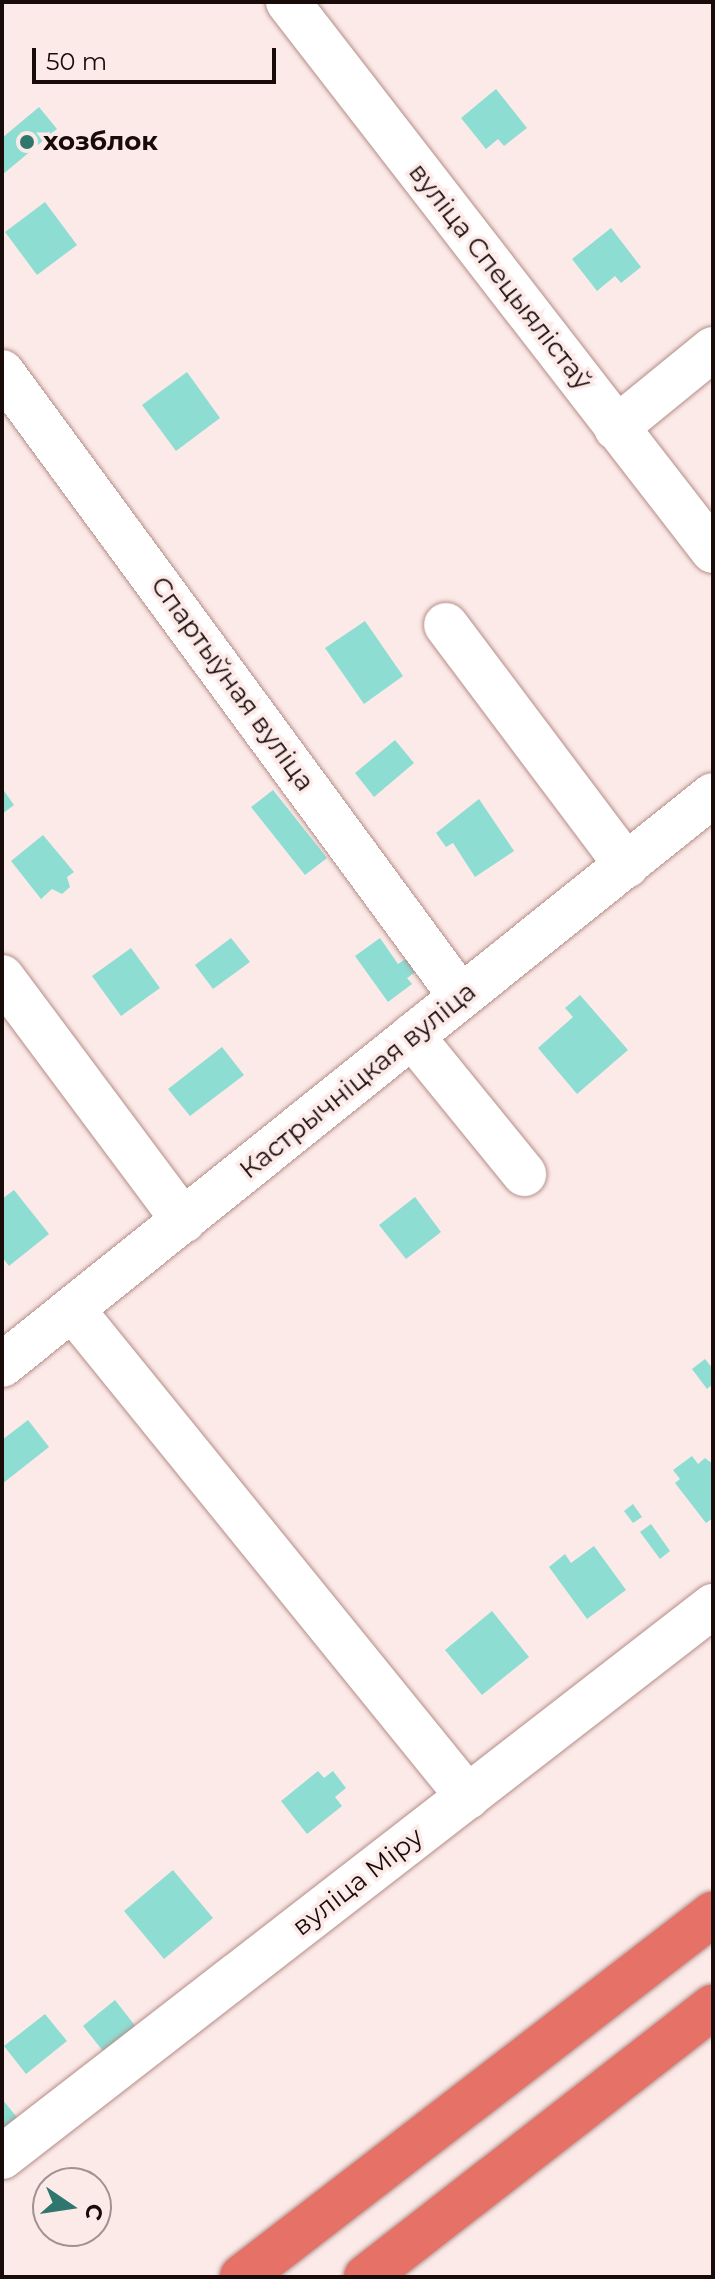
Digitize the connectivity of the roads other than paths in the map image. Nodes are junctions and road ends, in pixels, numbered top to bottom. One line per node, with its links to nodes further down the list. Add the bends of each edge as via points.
1 (288, 2): 4 (street, вуліца Спецыялістаў)
2 (713, 349): 4 (street)
3 (2, 372): 10 (street, Спартыўная вуліца)
4 (616, 428): 5 (street, вуліца Спецыялістаў)
5 (713, 551)
6 (446, 625): 8 (street)
7 (713, 795): 8 (street, Кастрычніцкая вуліца)
8 (627, 866): 10 (street, Кастрычніцкая вуліца)
9 (2, 977): 13 (street)
10 (461, 997): 11 (street, Кастрычніцкая вуліца)
11 (412, 1036): 12 (street); 13 (street, Кастрычніцкая вуліца)
12 (524, 1174)
13 (184, 1221): 14 (street, Кастрычніцкая вуліца)
14 (73, 1310): 15 (street, Кастрычніцкая вуліца); 17 (street)
15 (2, 1365)
16 (713, 1606): 17 (street, вуліца Міру)
17 (468, 1797): 20 (street, вуліца Міру)
18 (713, 1914): 21 (highway)
19 (713, 2007): 22 (highway)
20 (2, 2157)
21 (242, 2277)
22 (366, 2277)

